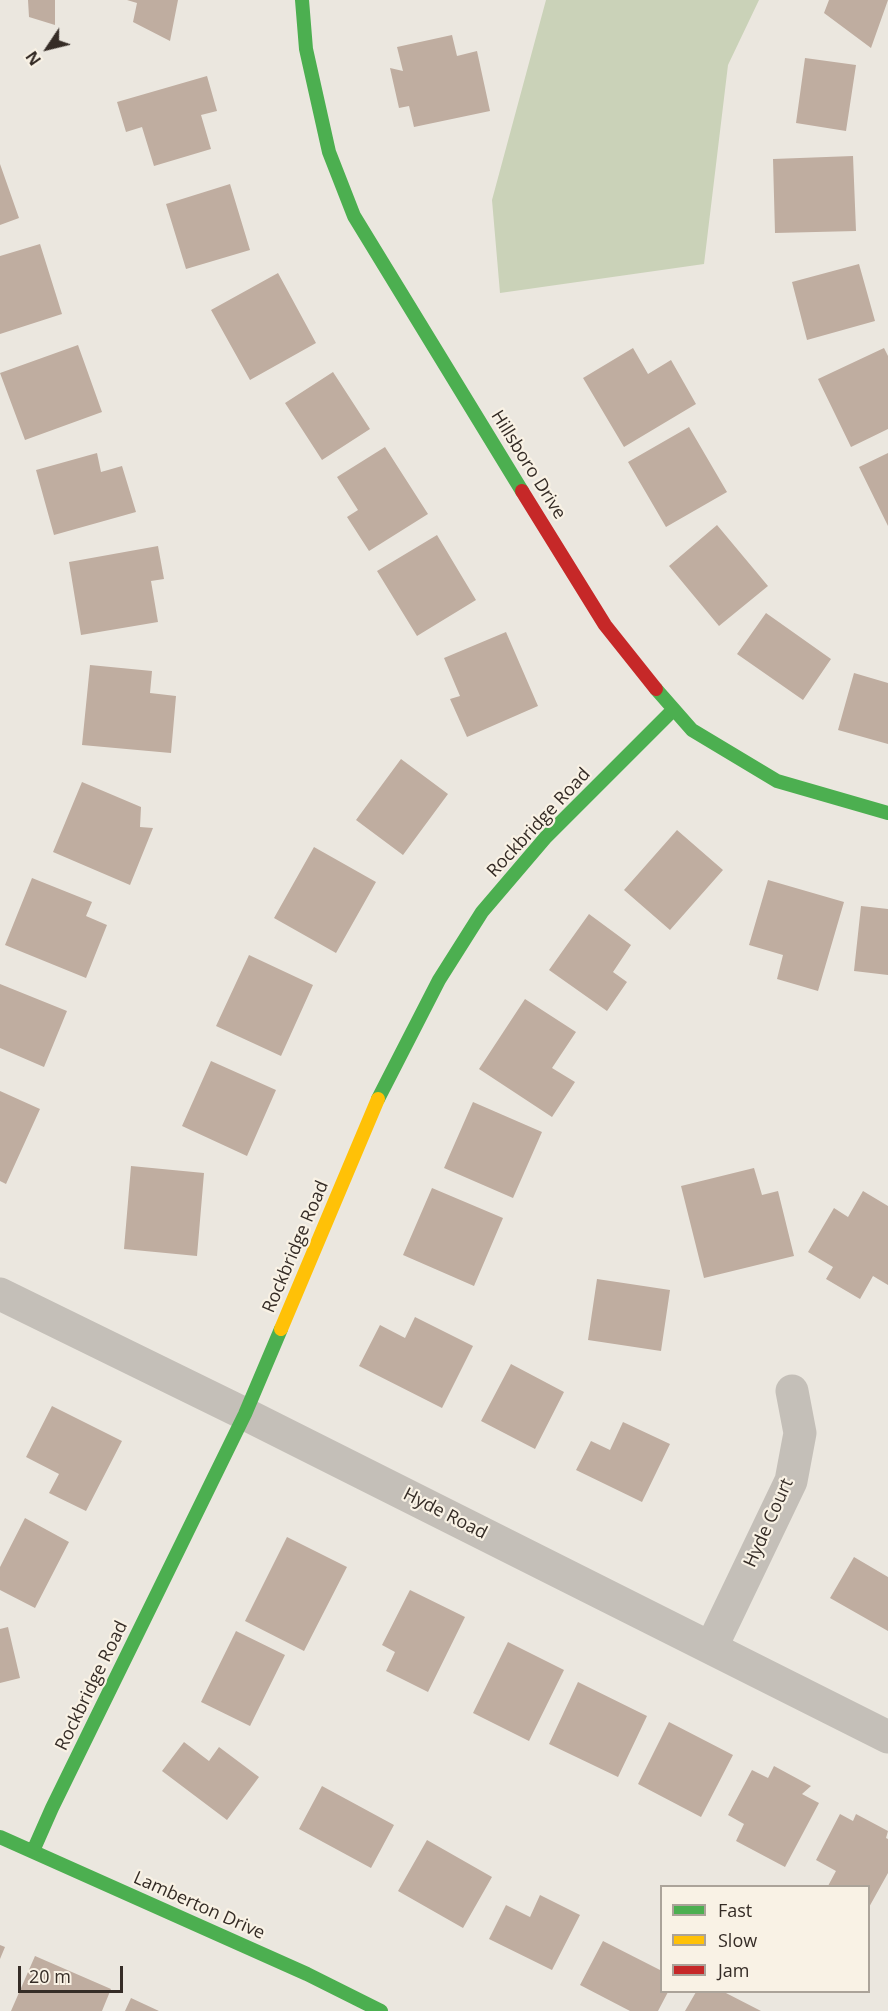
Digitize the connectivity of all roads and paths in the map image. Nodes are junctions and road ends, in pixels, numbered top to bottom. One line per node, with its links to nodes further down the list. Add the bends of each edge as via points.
1 (302, 0): 2 (street, Hillsboro Drive, via 306,49 328,152 354,216 605,625)
2 (673, 710): 3 (street, Hillsboro Drive, via 693,730 777,781); 6 (street, Rockbridge Road, via 546,837 482,912 439,980 378,1099)
3 (888, 813)
4 (0, 1294): 6 (street, Hyde Road)
5 (792, 1391): 7 (street, Hyde Court, via 800,1433 791,1481)
6 (245, 1414): 7 (street, Hyde Road); 10 (street, Rockbridge Road)
7 (711, 1648): 8 (street, Hyde Road)
8 (888, 1737)
9 (0, 1838): 10 (street, Lamberton Drive)
10 (33, 1851): 11 (street, Lamberton Drive)
11 (381, 2011)

